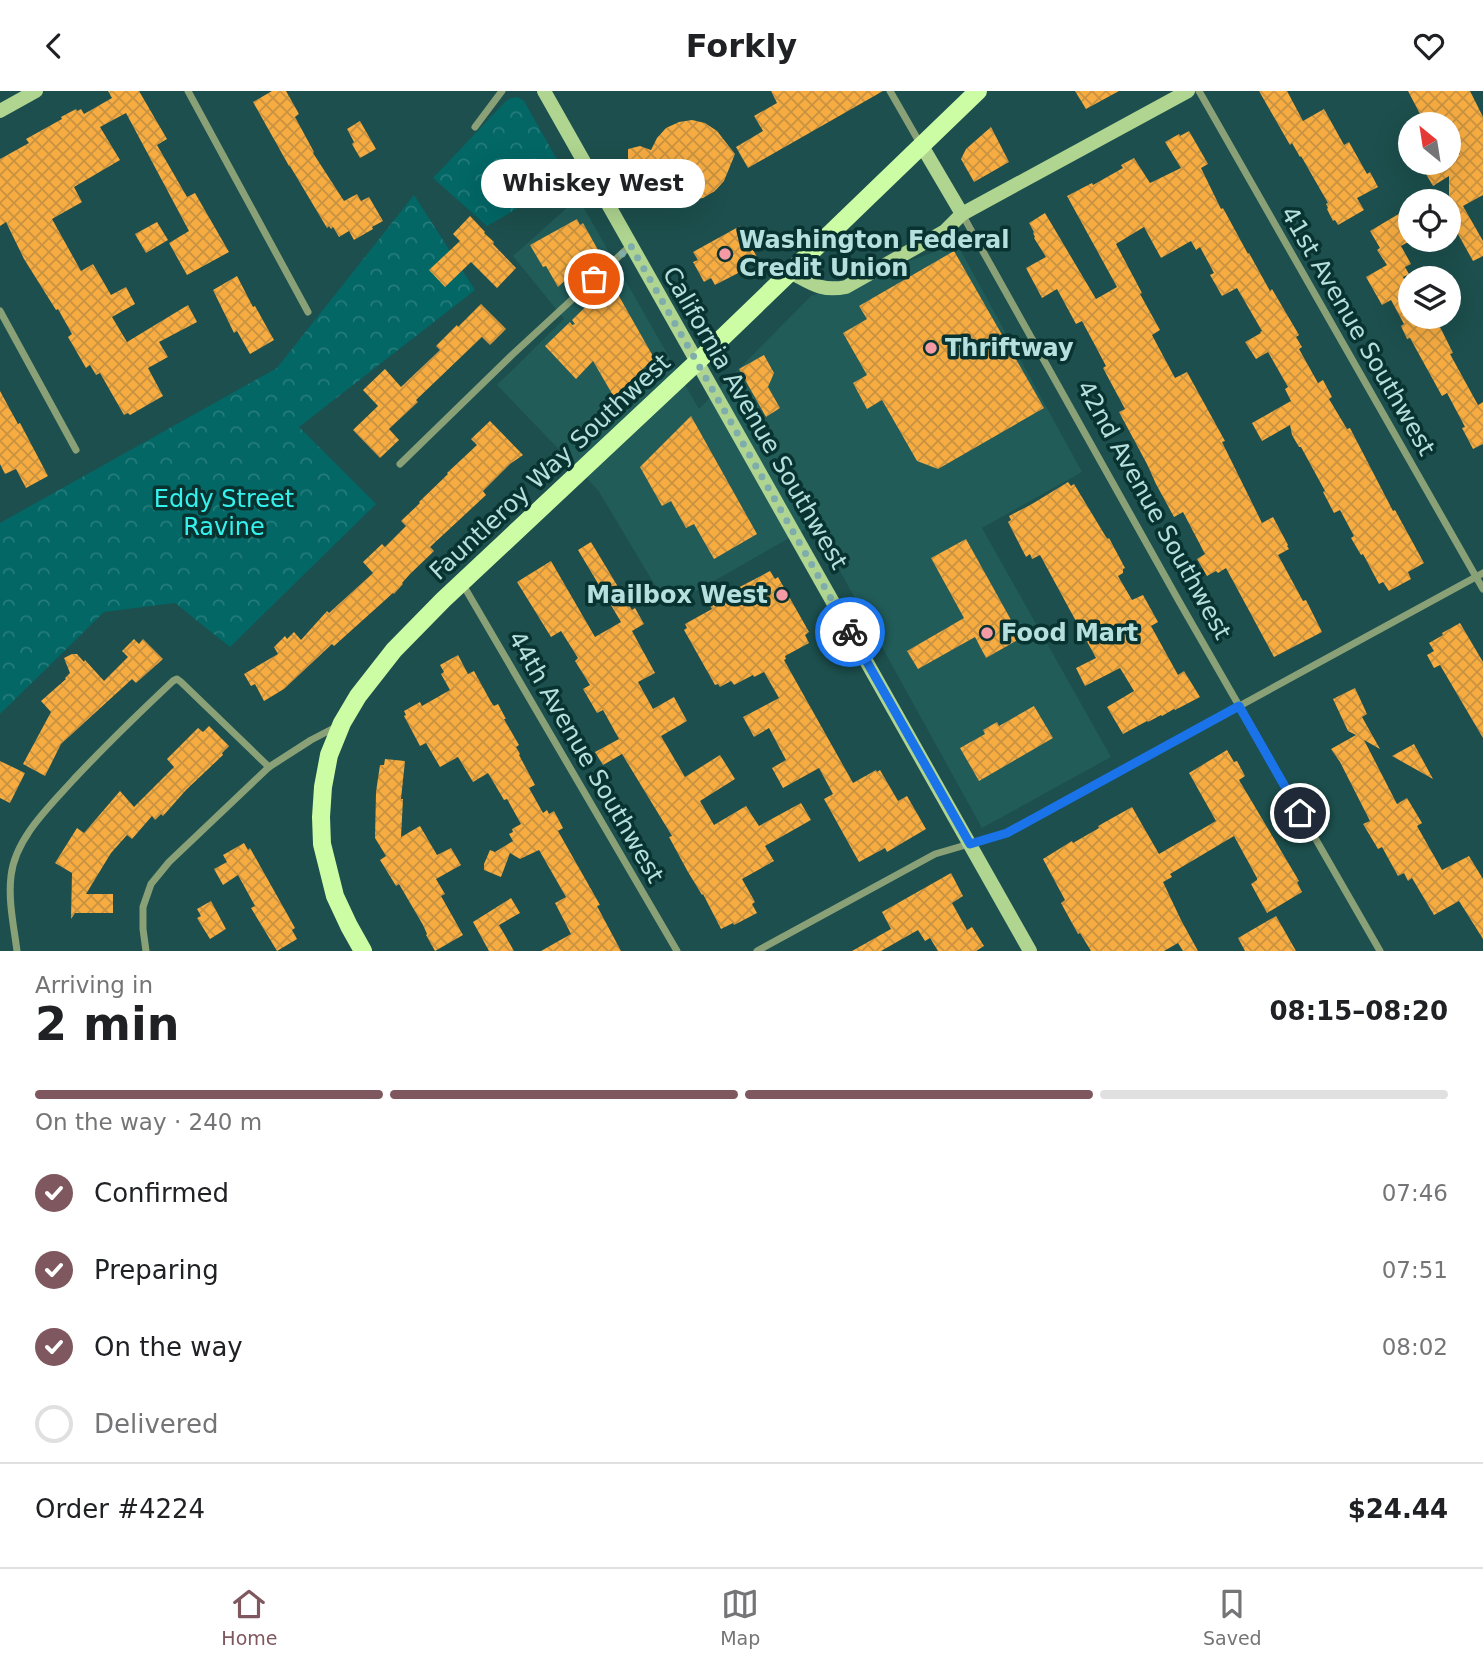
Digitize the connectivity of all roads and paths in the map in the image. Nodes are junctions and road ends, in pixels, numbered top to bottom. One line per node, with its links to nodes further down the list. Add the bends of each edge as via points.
1 (36, 91): 9 (main road)
2 (188, 91): 16 (street)
3 (502, 91): 10 (street)
4 (544, 91): 13 (main road, California Avenue Southwest)
5 (890, 91): 11 (street, 42nd Avenue Southwest)
6 (978, 91): 11 (main road, Fauntleroy Way Southwest)
7 (1188, 91): 12 (main road)
8 (1199, 91): 20 (street, 41st Avenue Southwest)
9 (0, 111)
10 (475, 127)
11 (922, 146): 12 (main road, 42nd Avenue Southwest); 14 (main road, Fauntleroy Way Southwest)
12 (962, 215): 14 (main road, via 945,231 846,287 823,289); 23 (street, 42nd Avenue Southwest)
13 (631, 246): 17 (main road, California Avenue Southwest); 19 (street)
14 (790, 272): 17 (main road, Fauntleroy Way Southwest)
15 (0, 311): 18 (street)
16 (308, 312)
17 (697, 362): 21 (main road, Fauntleroy Way Southwest); 26 (main road, California Avenue Southwest)
18 (76, 450)
19 (400, 464)
20 (1480, 575): 22 (street, 41st Avenue Southwest); 23 (street)
21 (462, 582): 24 (main road, Fauntleroy Way Southwest, via 394,650); 30 (street, 44th Avenue Southwest)
22 (1483, 589)
23 (1239, 706): 26 (street, via 1007,833); 33 (street, 42nd Avenue Southwest)
24 (342, 723): 25 (street); 29 (main road, Fauntleroy Way Southwest, via 325,776 322,844 335,896)
25 (269, 767): 27 (street, via 177,679 173,681 109,741 26,836 11,875); 28 (street, via 151,884 143,907)
26 (970, 844): 31 (street, via 934,854); 32 (main road, California Avenue Southwest)
27 (18, 951)
28 (146, 951)
29 (363, 951)
30 (677, 951)
31 (757, 951)
32 (1030, 951)
33 (1380, 951)

